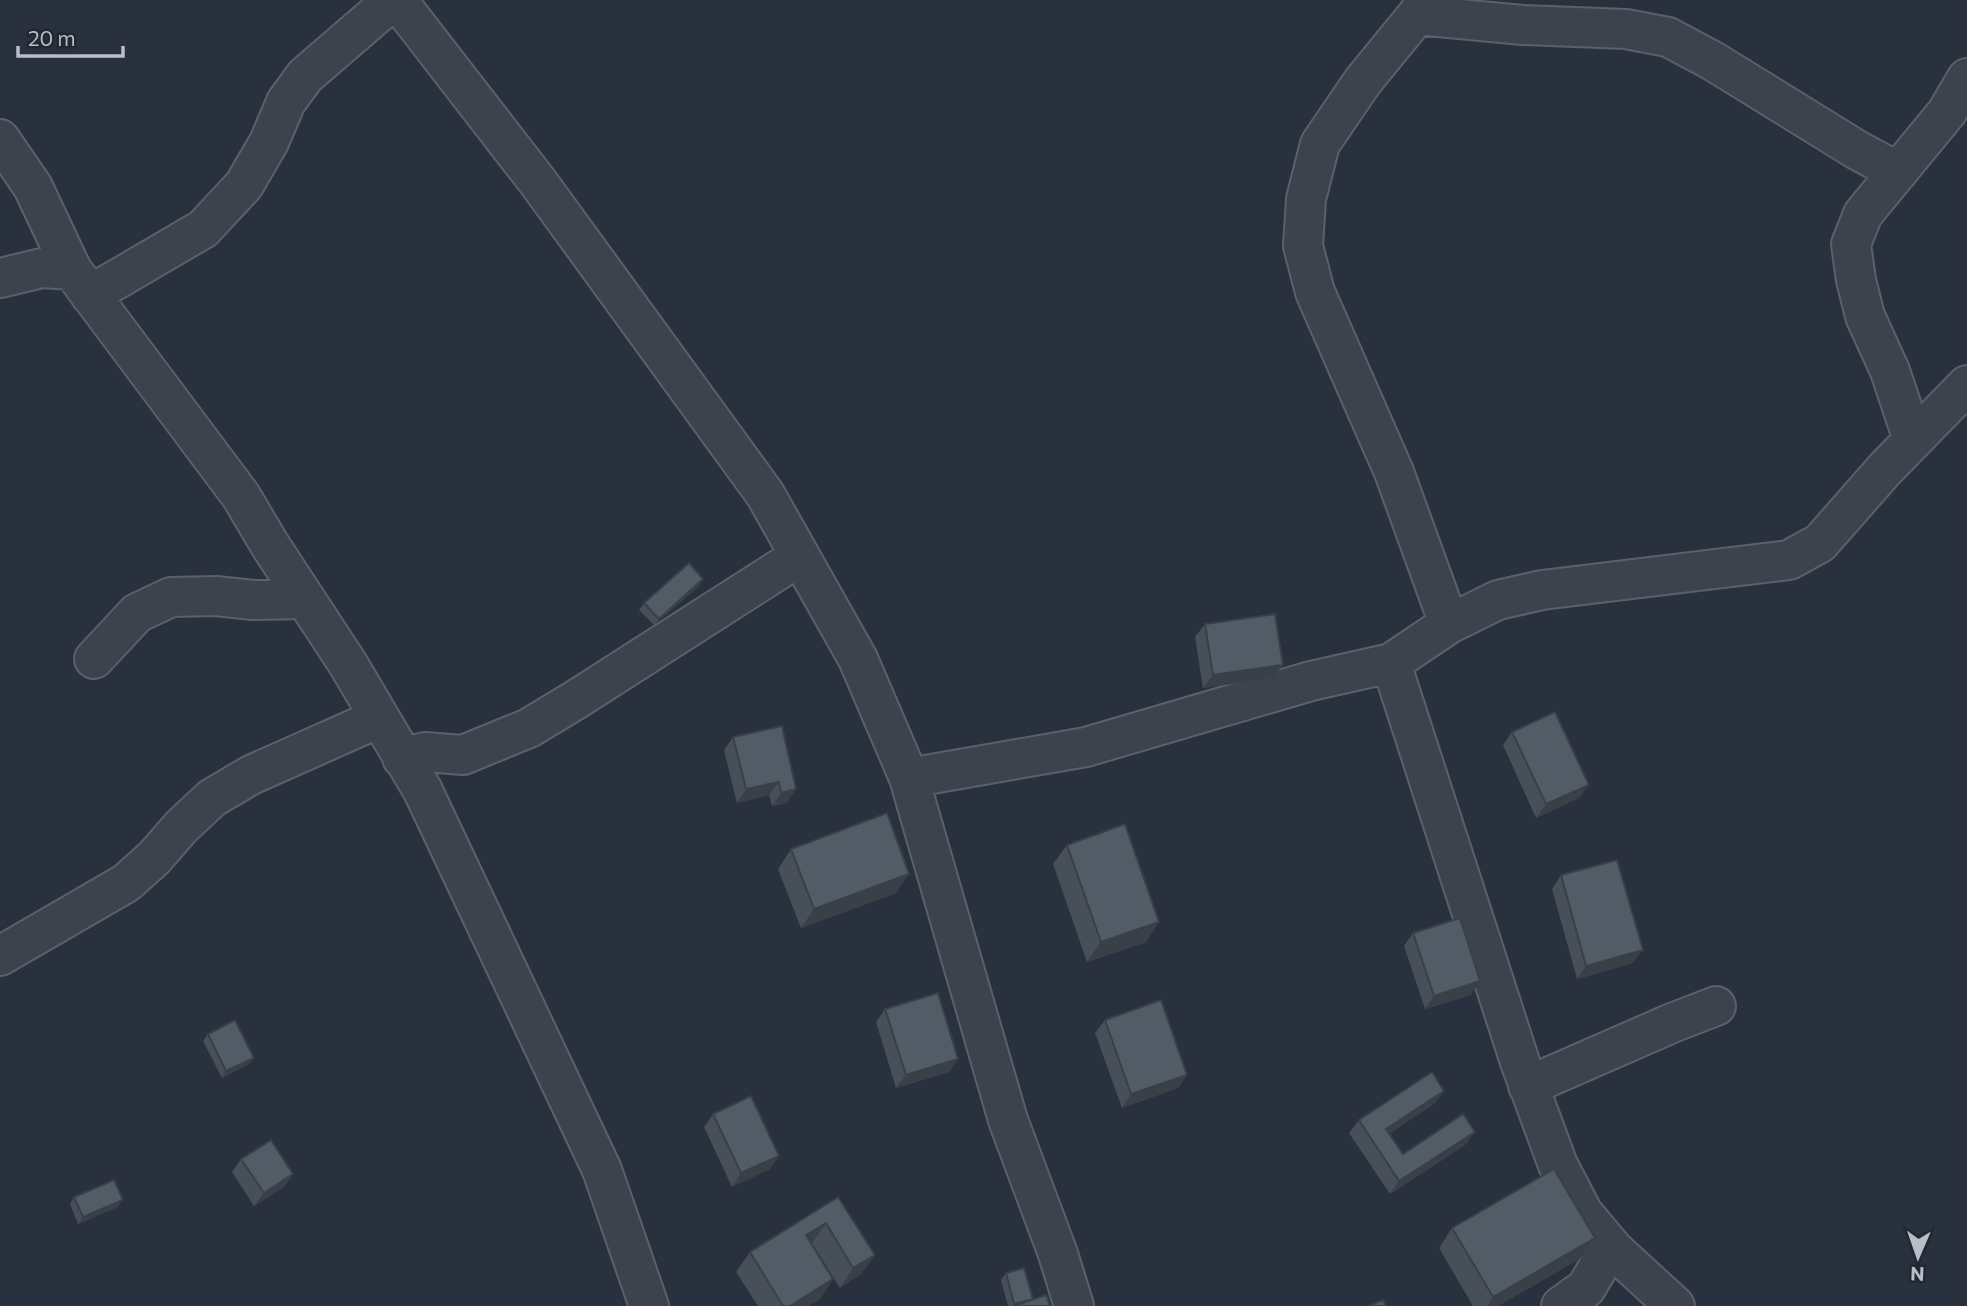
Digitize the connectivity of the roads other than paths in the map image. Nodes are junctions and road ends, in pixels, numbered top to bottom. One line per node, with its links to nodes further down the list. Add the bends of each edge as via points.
1 (395, 0): 7 (street, via 305,76 286,102 244,185 203,229); 10 (street, via 538,182 757,483)
2 (1422, 8): 5 (street, via 1523,25 1626,29 1668,37); 12 (street, via 1363,80 1320,144 1306,199 1303,246 1315,292 1394,472)
3 (1967, 78): 5 (street, via 1947,112)
4 (0, 139): 7 (street, via 33,187)
5 (1898, 172): 9 (street, via 1863,214 1851,244 1866,316)
6 (0, 278): 7 (street, via 42,268)
7 (81, 283): 11 (street, via 242,496)
8 (1967, 385): 9 (street)
9 (1913, 440): 12 (street, via 1821,542 1789,560 1542,590 1498,600)
10 (800, 555): 16 (street, via 529,727 463,755 425,752); 17 (street, via 858,659)
11 (305, 598): 13 (street, via 171,597 137,613); 15 (street)
12 (1449, 624): 14 (street)
13 (94, 659)
14 (1391, 663): 17 (street, via 1311,681 1086,747); 20 (street)
15 (379, 718): 16 (street); 18 (street, via 251,775 212,799 126,883)
16 (402, 758): 23 (street, via 456,857 602,1170)
17 (909, 778): 24 (street, via 1008,1119)
18 (0, 956)
19 (1716, 1006): 20 (street)
20 (1528, 1086): 21 (street, via 1583,1213)
21 (1611, 1246): 22 (street); 25 (street, via 1586,1288)
22 (1659, 1299)
23 (649, 1306)
24 (1074, 1306)
25 (1561, 1306)

